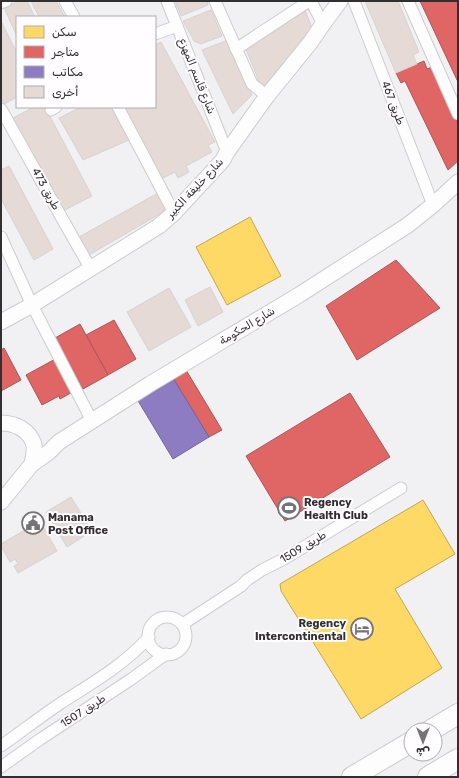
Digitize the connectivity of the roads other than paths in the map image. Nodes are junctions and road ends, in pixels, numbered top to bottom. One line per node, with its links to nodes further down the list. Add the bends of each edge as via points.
1 (6, 1): 9 (street)
2 (65, 1): 10 (street)
3 (167, 1): 12 (street, شارع قاسم المهزع)
4 (215, 1): 14 (street)
5 (310, 1): 11 (street); 14 (street)
6 (340, 1): 11 (main road, شارع خليفة الكبير)
7 (354, 1): 21 (street, طريق 467)
8 (408, 1): 18 (street)
9 (1, 3)
10 (73, 16)
11 (323, 24): 15 (main road, شارع خليفة الكبير)
12 (177, 26): 13 (street); 19 (street, شارع قاسم المهزع)
13 (156, 34)
14 (236, 49): 15 (street, via 252,84)
15 (266, 96): 19 (main road, شارع خليفة الكبير)
16 (119, 108): 22 (street)
17 (1, 109): 24 (street, طريق 473)
18 (458, 114)
19 (227, 152): 22 (main road, شارع خليفة الكبير, via 223,160)
20 (458, 182): 21 (main road, شارع الحكومة)
21 (433, 206): 27 (main road, شارع الحكومة, via 408,225 298,295)
22 (174, 213): 24 (main road, شارع خليفة الكبير, via 159,226)
23 (1, 237): 25 (street)
24 (91, 269): 25 (main road, شارع خليفة الكبير)
25 (32, 305): 26 (main road, شارع خليفة الكبير); 27 (street)
26 (1, 322)
27 (92, 421): 29 (main road, شارع الحكومة)
28 (1, 423): 29 (main road, via 21,427 30,437 34,444)
29 (32, 464): 31 (main road, شارع الحكومة)
30 (401, 488): 32 (street, طريق 1509, via 247,580)
31 (1, 502)
32 (181, 623): 33 (street, via 170,617 157,620 151,626); 34 (street, via 186,632 185,642 177,651)
33 (149, 637): 34 (street, via 156,651); 37 (street, طريق 1507, via 116,667)
34 (166, 654): 40 (street, طريق 1507)
35 (458, 714): 36 (highway)
36 (443, 723)
37 (1, 746)
38 (403, 747): 41 (highway)
39 (458, 759): 42 (highway)
40 (1, 768)
41 (352, 777)
42 (428, 777)

